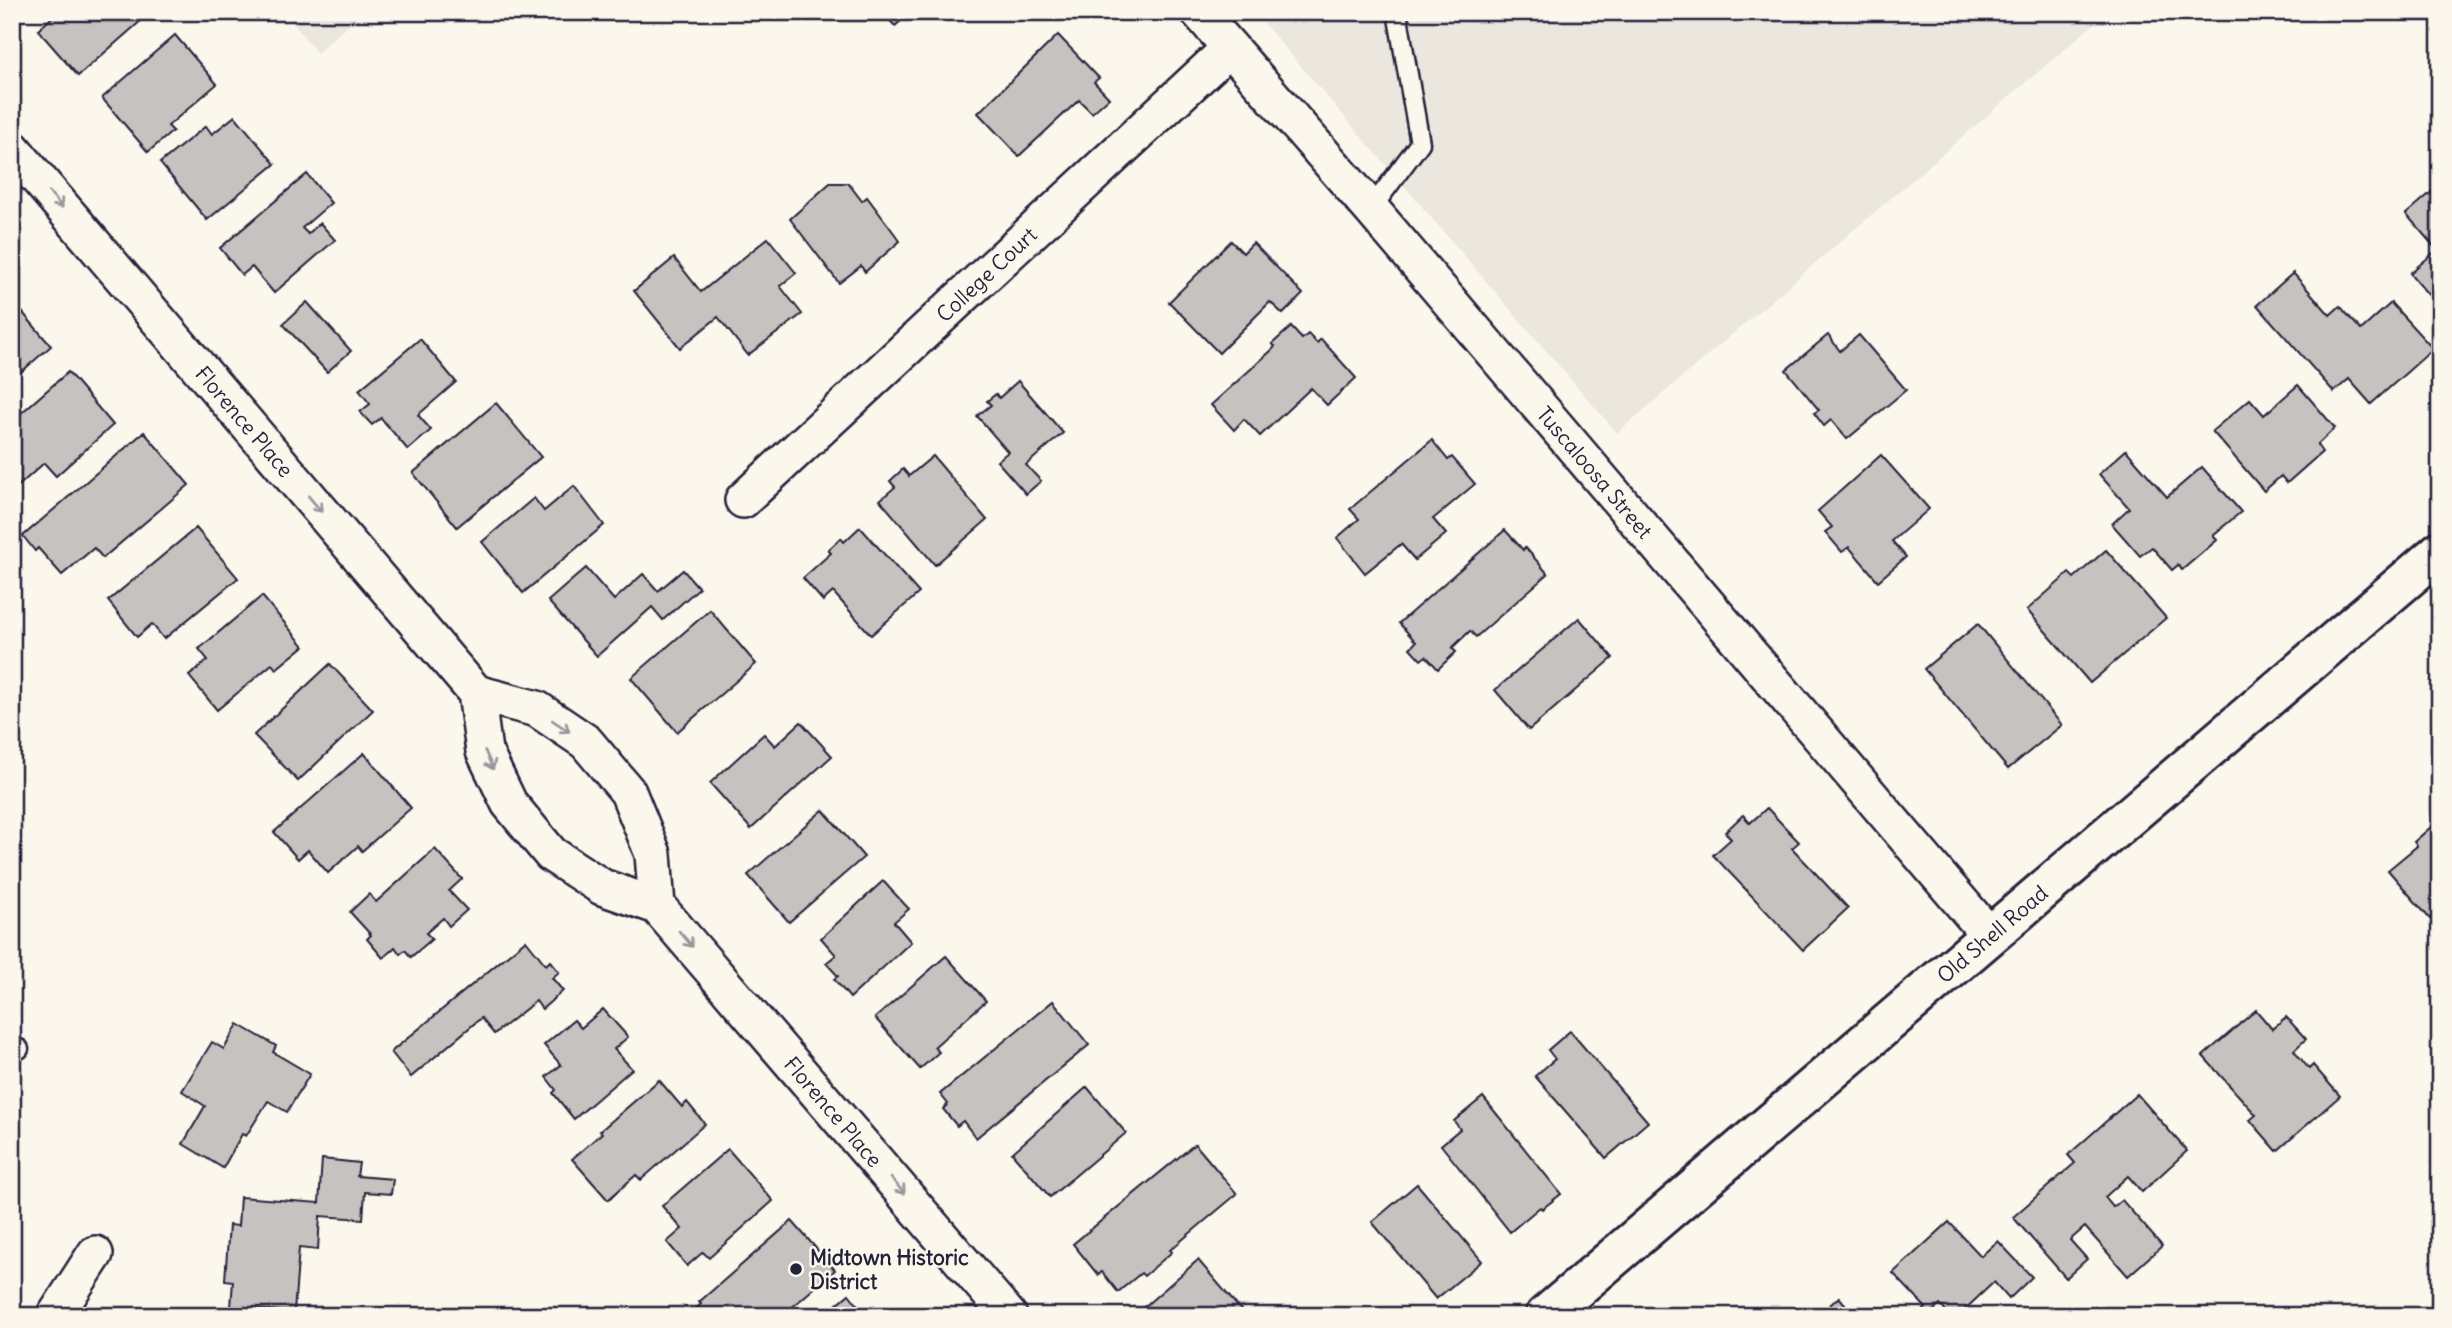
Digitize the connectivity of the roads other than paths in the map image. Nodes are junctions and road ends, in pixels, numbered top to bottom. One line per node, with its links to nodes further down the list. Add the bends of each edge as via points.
1 (1199, 12): 3 (street, Tuscaloosa Street)
2 (1397, 12): 5 (lane, via 1420,143)
3 (1230, 48): 5 (street, Tuscaloosa Street); 6 (street, College Court)
4 (12, 148): 8 (street, Florence Place, one-way to 8)
5 (1371, 209): 10 (street, Tuscaloosa Street)
6 (743, 500)
7 (2440, 551): 10 (street, Old Shell Road)
8 (476, 693): 9 (street, one-way to 9, via 484,751 509,803 551,854 602,887); 9 (street, one-way to 9, via 537,709 586,742 628,792 653,854)
9 (657, 906): 13 (street, Florence Place, one-way to 13)
10 (1989, 935): 14 (street, Old Shell Road)
11 (95, 1254): 12 (street)
12 (55, 1316)
13 (1009, 1316)
14 (1545, 1316)

